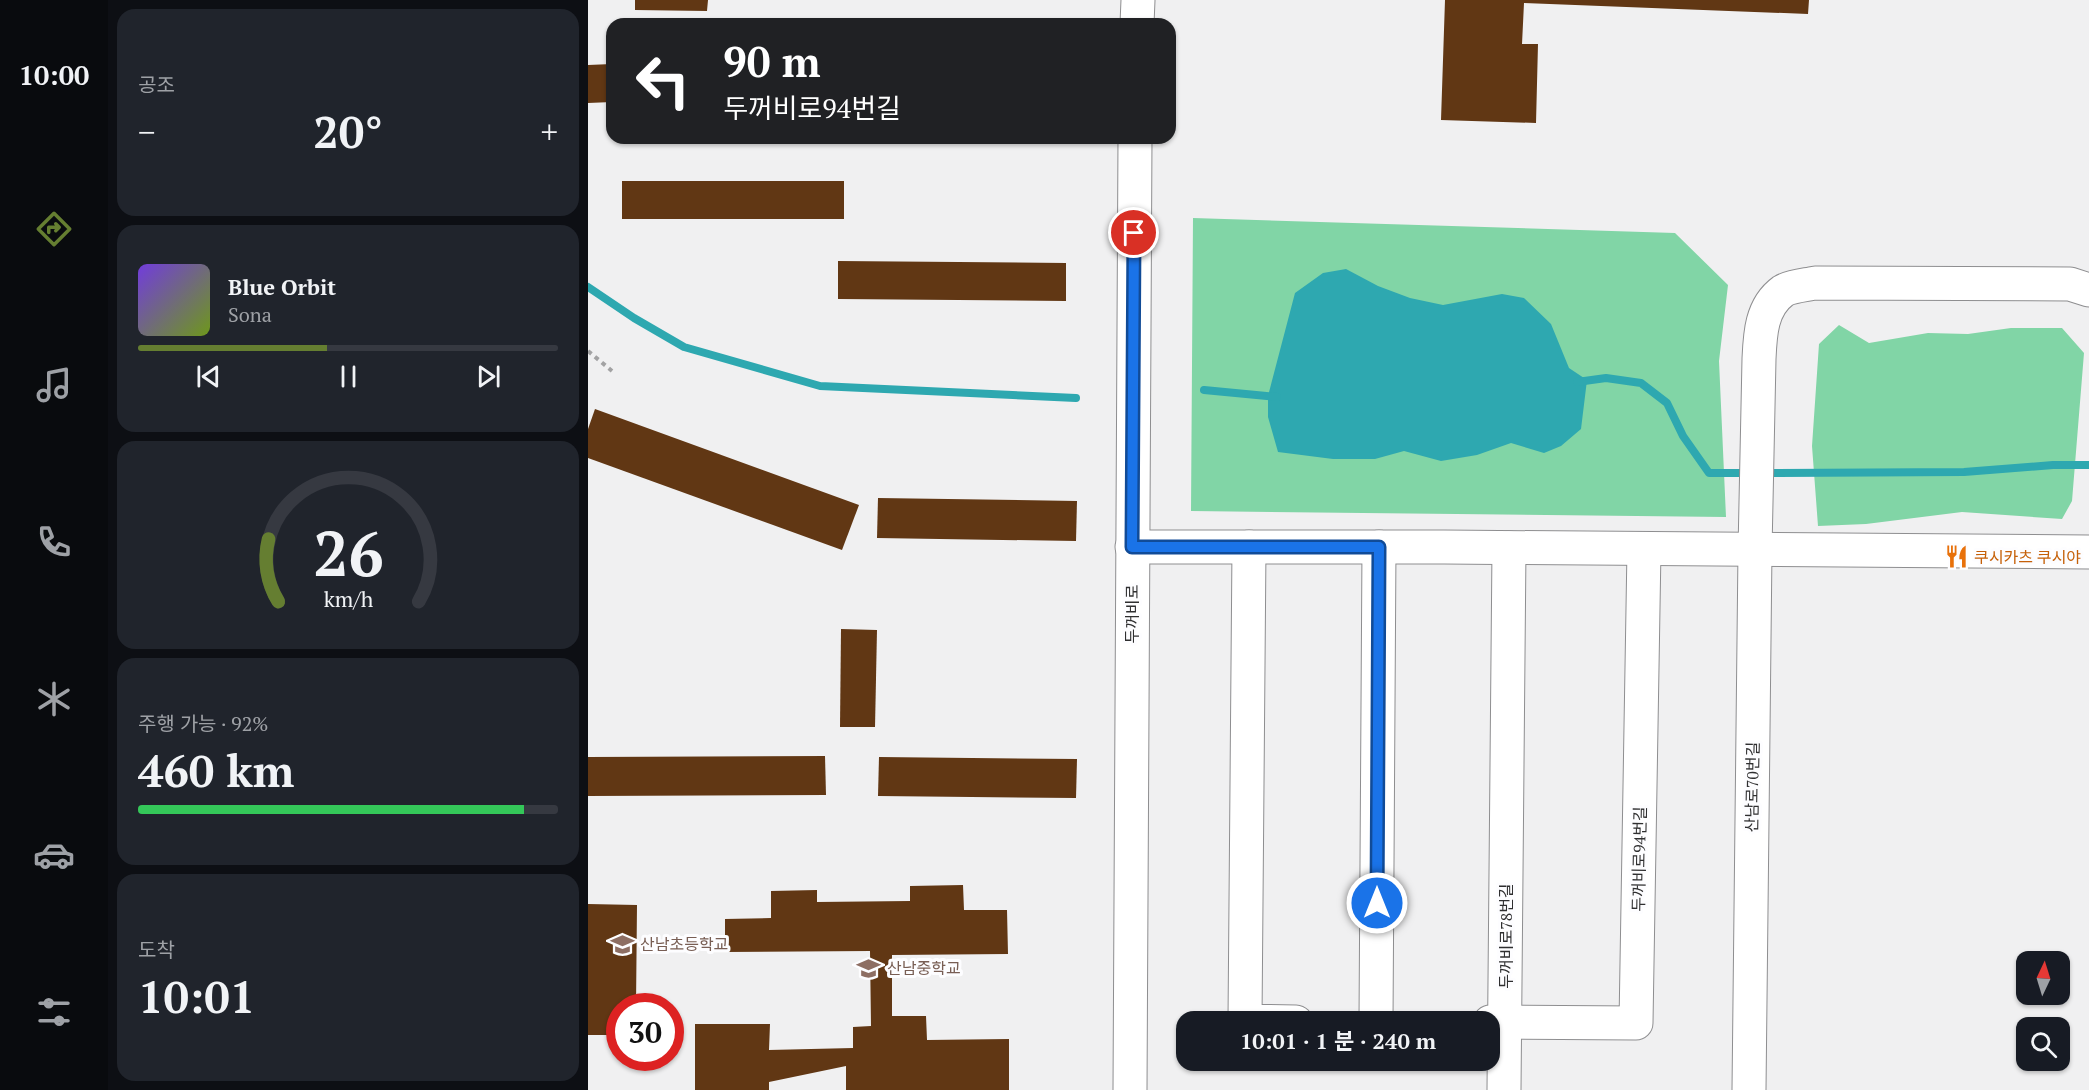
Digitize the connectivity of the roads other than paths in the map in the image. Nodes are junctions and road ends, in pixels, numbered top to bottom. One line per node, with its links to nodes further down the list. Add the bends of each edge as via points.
1 (1138, 0): 2 (street)
2 (1137, 18)
3 (1135, 144): 5 (street, 두꺼비로)
4 (2089, 290): 10 (street, 산남로70번길, via 2070,284 1815,283 1784,290 1770,306 1760,329)
5 (1132, 547): 6 (street); 17 (street, 두꺼비로)
6 (1249, 547): 7 (street); 12 (street)
7 (1379, 547): 8 (street); 13 (street)
8 (1509, 548): 9 (street); 14 (street, 두꺼비로78번길, via 1506,851)
9 (1644, 549): 10 (street); 15 (street, 두꺼비로94번길, via 1636,1023)
10 (1755, 550): 11 (street); 19 (street, 산남로70번길)
11 (2089, 552)
12 (1245, 1011)
13 (1376, 1011)
14 (1498, 1011)
15 (1500, 1022)
16 (1500, 1051): 18 (street, 두꺼비로78번길)
17 (1130, 1090)
18 (1504, 1090)
19 (1749, 1090)

